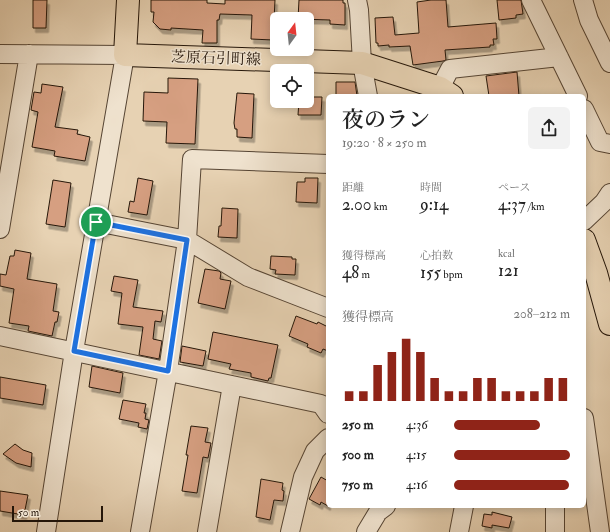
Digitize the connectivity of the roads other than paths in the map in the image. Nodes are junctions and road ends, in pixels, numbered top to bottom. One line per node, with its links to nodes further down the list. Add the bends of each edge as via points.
1 (128, 0): 7 (main road)
2 (357, 0): 9 (street)
3 (531, 0): 8 (street)
4 (584, 0): 10 (street, via 589,20)
5 (0, 54): 6 (street)
6 (29, 54): 7 (street); 15 (street)
7 (125, 55): 9 (main road, 芝原石引町線); 21 (street)
8 (559, 57): 11 (street, via 450,69); 13 (street)
9 (362, 63): 11 (main road, 芝原石引町線); 12 (street)
10 (610, 63)
11 (446, 92)
12 (368, 94)
13 (577, 94)
14 (586, 113): 16 (street, via 600,142)
15 (7, 142): 20 (street)
16 (610, 144)
17 (326, 164): 22 (street, via 192,159)
18 (610, 193): 19 (street)
19 (586, 219)
20 (1, 221)
21 (96, 222): 22 (street); 27 (street)
22 (187, 240): 24 (street, via 248,277); 28 (street)
23 (586, 246): 25 (main road)
24 (326, 307)
25 (610, 324)
26 (0, 336): 27 (street)
27 (74, 351): 28 (street); 36 (street)
28 (168, 371): 29 (street); 37 (street)
29 (232, 385): 30 (street, via 321,404); 38 (street)
30 (326, 411)
31 (586, 432): 43 (street)
32 (326, 440): 39 (street, via 315,451 303,477)
33 (383, 508): 40 (street)
34 (464, 508): 41 (street)
35 (555, 508): 42 (street)
36 (46, 532)
37 (140, 532)
38 (207, 532)
39 (290, 532)
40 (366, 532)
41 (458, 532)
42 (555, 532)
43 (600, 532)

